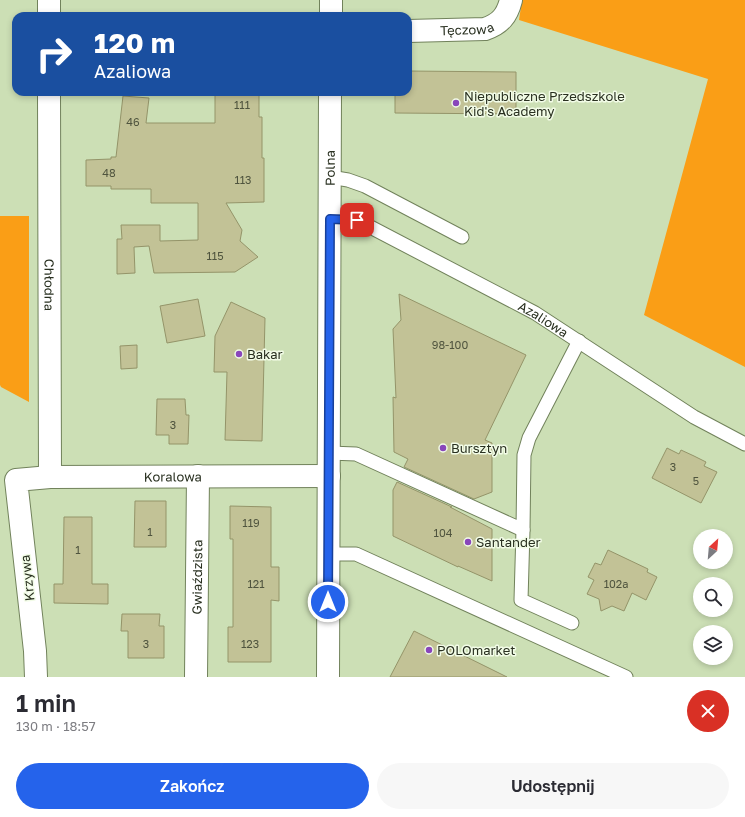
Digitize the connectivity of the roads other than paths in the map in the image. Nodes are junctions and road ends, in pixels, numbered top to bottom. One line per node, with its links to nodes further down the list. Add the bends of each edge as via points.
1 (49, 0): 4 (street)
2 (331, 0): 5 (street)
3 (511, 0): 6 (street, Tęczowa, via 508,12 495,26 484,29)
4 (49, 12)
5 (331, 12)
6 (412, 31)
7 (49, 96): 17 (street, Chłodna)
8 (330, 96): 9 (street, Polna)
9 (330, 177): 10 (street, Polna); 11 (lane, via 364,186)
10 (330, 219): 12 (lane, Azaliowa, via 357,220 535,313); 14 (street, Polna)
11 (462, 237)
12 (579, 341): 13 (lane, Azaliowa, via 694,417); 19 (lane, via 529,438 524,455)
13 (745, 444)
14 (329, 453): 16 (street, Polna); 19 (lane, via 356,454)
15 (198, 476): 16 (street, Koralowa); 17 (street, Koralowa); 23 (street, Gwiaździsta)
16 (329, 476): 20 (street, Polna)
17 (50, 477): 18 (street, Koralowa)
18 (16, 480): 22 (street, Krzywa)
19 (522, 530): 21 (lane, via 521,600)
20 (329, 554): 24 (street, Polna); 25 (lane, via 356,554)
21 (572, 623)
22 (36, 677)
23 (196, 677)
24 (328, 677)
25 (626, 677)

